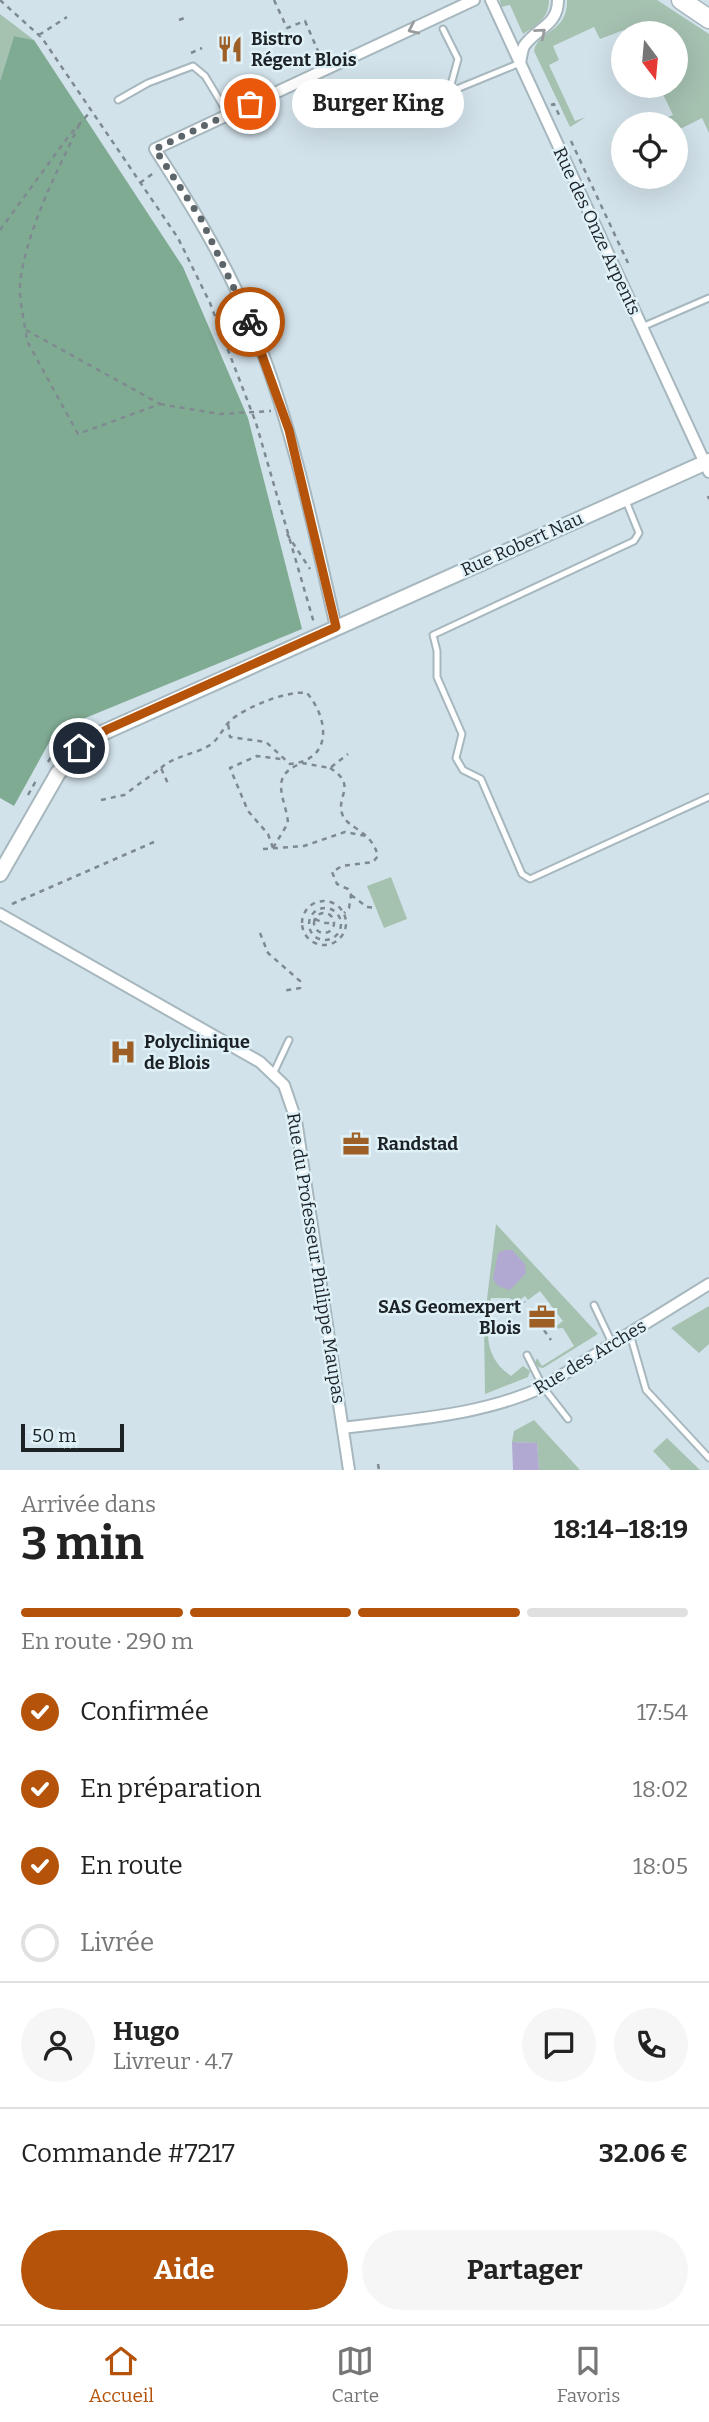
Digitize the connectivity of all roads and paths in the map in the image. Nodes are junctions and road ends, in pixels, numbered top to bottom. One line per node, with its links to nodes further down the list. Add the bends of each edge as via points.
1 (0, 0): 12 (path)
2 (274, 0): 15 (path, via 287,29 304,21)
3 (474, 0): 21 (street, one-way to 21)
4 (491, 0): 16 (street, Rue des Onze Arpents)
5 (558, 0): 16 (street, one-way to 5, via 524,46 550,25)
6 (681, 0): 9 (main road)
7 (67, 17): 12 (path)
8 (187, 17): 10 (path)
9 (709, 19)
10 (179, 20)
11 (443, 29): 17 (lane, via 458,59)
12 (38, 35): 19 (path)
13 (202, 48): 14 (path)
14 (191, 53)
15 (323, 60)
16 (520, 63): 17 (lane); 29 (street, Rue des Onze Arpents)
17 (449, 92): 20 (lane, via 408,109)
18 (118, 100): 21 (lane, via 193,66 205,76)
19 (91, 111): 22 (path); 25 (path)
20 (368, 111)
21 (228, 114): 24 (street, via 155,149)
22 (80, 123): 26 (path); 30 (path, via 41,206 20,278)
23 (571, 141): 27 (path)
24 (165, 165): 25 (path); 32 (street, via 201,219 235,287)
25 (140, 183): 33 (path, via 177,238 204,292)
26 (0, 230)
27 (628, 263)
28 (709, 298): 29 (lane)
29 (642, 327): 34 (street, Rue des Onze Arpents)
30 (26, 330): 31 (path); 31 (path, via 27,341 78,434)
31 (160, 404): 33 (path, via 220,414)
32 (282, 410): 33 (path); 37 (street)
33 (252, 412): 36 (path)
34 (707, 465): 35 (street, Rue Robert Nau)
35 (625, 498): 39 (street, Rue Robert Nau); 47 (lane, via 639,533 635,541 433,635 437,677 462,734 456,758 463,770 481,779 522,874 530,879)
36 (285, 530): 37 (path, via 310,569); 38 (path)
37 (325, 578): 39 (street)
38 (314, 624)
39 (336, 627): 53 (street, Rue Robert Nau, via 92,738 58,773)
40 (228, 723): 42 (path, via 230,737 266,742); 43 (path, via 293,691 307,693 314,702 324,741 314,757); 44 (path, via 210,745)
41 (348, 754): 45 (path)
42 (284, 760): 43 (path); 51 (path, via 257,756 230,768 247,811 268,834)
43 (302, 763): 45 (path); 51 (path, via 292,766 280,783 288,823)
44 (161, 768): 46 (path); 48 (path, via 124,795)
45 (330, 768): 49 (path, via 345,786 344,820)
46 (169, 786)
47 (709, 797)
48 (101, 800)
49 (366, 836): 51 (path, via 345,832 304,846); 54 (path, via 376,848 376,861 332,872 337,884)
50 (154, 842): 55 (path)
51 (273, 848): 52 (path)
52 (263, 849)
53 (0, 874)
54 (351, 895): 57 (path); 59 (path)
55 (12, 904)
56 (327, 908): 58 (path); 63 (path, via 335,911); 65 (path, via 311,914)
57 (376, 908)
58 (326, 913): 61 (path); 62 (path)
59 (344, 913): 64 (path); 66 (path, via 333,903 318,901 303,916)
60 (0, 914): 72 (street)
61 (315, 919): 62 (path); 68 (path, via 317,932)
62 (335, 923): 68 (path)
63 (341, 924): 64 (path); 69 (path)
64 (346, 924): 66 (path, via 338,941 324,946 310,941)
65 (309, 929): 66 (path); 69 (path, via 317,938)
66 (303, 931)
67 (260, 933): 70 (path, via 268,953 299,981 300,988)
68 (329, 933): 69 (path)
69 (332, 938)
70 (282, 991)
71 (289, 1040): 72 (lane)
72 (274, 1072): 84 (street, Rue du Professeur Philippe Maupas, via 285,1085 296,1120)
73 (709, 1284): 78 (street, Rue des Arches)
74 (525, 1302): 76 (path)
75 (594, 1305): 80 (lane)
76 (509, 1311)
77 (544, 1330): 79 (path)
78 (630, 1333): 80 (street, Rue des Arches); 85 (lane, via 646,1391)
79 (551, 1340)
80 (613, 1344): 82 (street, Rue des Arches)
81 (527, 1354): 82 (lane)
82 (543, 1387): 83 (lane); 84 (street, Rue des Arches, via 507,1402)
83 (568, 1419)
84 (343, 1428): 87 (street, Rue du Professeur Philippe Maupas)
85 (709, 1458)
86 (378, 1464): 88 (path)
87 (349, 1470)
88 (379, 1470)

